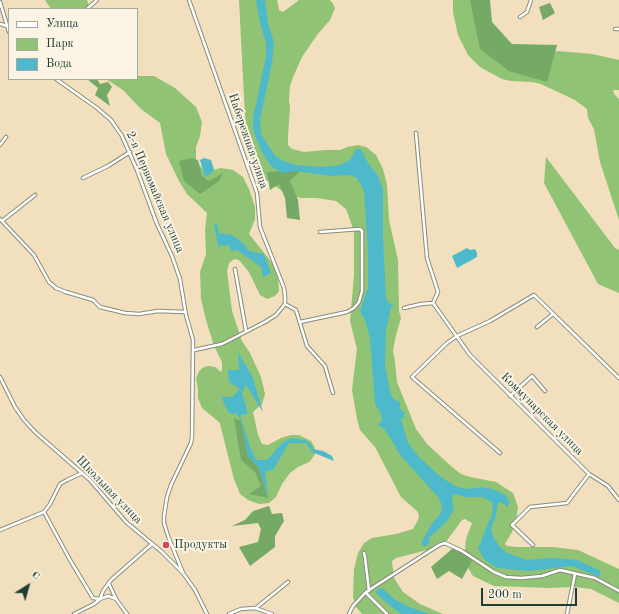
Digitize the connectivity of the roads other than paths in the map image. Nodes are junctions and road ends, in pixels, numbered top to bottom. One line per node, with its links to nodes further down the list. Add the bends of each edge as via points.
1 (97, 0): 5 (street)
2 (189, 0): 23 (street, Набережная улица, via 258,193 260,227 284,288)
3 (531, 0): 6 (street, via 527,12)
4 (0, 2): 8 (street)
5 (88, 8)
6 (520, 17)
7 (0, 24): 8 (street)
8 (7, 26): 9 (street)
9 (8, 29)
10 (614, 29): 11 (street)
11 (619, 29)
12 (57, 80): 16 (street, 2-я Первомайская улица, via 111,120)
13 (416, 133): 22 (street, via 427,258 438,292)
14 (6, 137): 15 (street)
15 (0, 145)
16 (130, 152): 17 (street); 25 (street, 2-я Первомайская улица, via 176,267)
17 (83, 178)
18 (35, 194): 19 (street)
19 (1, 220): 25 (street, via 34,255 49,282 56,288 93,300 100,307 125,313)
20 (320, 232): 27 (street, via 360,229 362,231 362,291 359,302 347,312)
21 (235, 269): 29 (street)
22 (433, 303): 24 (street); 30 (street, Коммунарская улица)
23 (285, 304): 27 (street, via 296,310); 29 (street, via 266,322)
24 (404, 308)
25 (185, 312): 31 (street, 2-я Первомайская улица)
26 (552, 314): 28 (street); 30 (street, via 534,295 490,321); 34 (street)
27 (300, 322): 36 (street, via 308,346 326,366)
28 (537, 328)
29 (246, 331): 32 (street, via 222,344)
30 (457, 336): 37 (street, Коммунарская улица, via 470,355); 38 (street, via 412,377)
31 (193, 340): 32 (street, Школьная улица)
32 (194, 350): 47 (street, Школьная улица, via 191,443 170,485 164,516 168,536)
33 (0, 377): 39 (street, Школьная улица, via 24,420)
34 (619, 378)
35 (545, 391): 37 (street, via 532,376)
36 (333, 393)
37 (510, 396): 40 (street, Коммунарская улица)
38 (500, 453)
39 (82, 473): 42 (street, via 60,484); 44 (street, Школьная улица, via 126,522)
40 (589, 474): 41 (street, Коммунарская улица, via 608,486); 45 (street, via 567,503 530,507 512,525)
41 (619, 500)
42 (44, 512): 43 (street); 53 (street, via 93,598)
43 (0, 530)
44 (152, 544): 47 (street, Школьная улица); 50 (street)
45 (533, 545)
46 (364, 553): 51 (street)
47 (183, 573): 58 (street, Школьная улица)
48 (575, 574): 51 (street, via 560,570 542,576 506,577 494,572 462,550 445,543); 52 (street, via 595,578); 63 (street)
49 (288, 582): 55 (street)
50 (108, 584): 53 (street); 54 (street)
51 (367, 591): 61 (street); 62 (street, via 368,596)
52 (619, 591)
53 (100, 599): 54 (street, via 108,596); 56 (street)
54 (116, 599): 57 (street)
55 (255, 608): 59 (street, via 241,609); 60 (street)
56 (74, 614)
57 (127, 614)
58 (207, 614)
59 (229, 614)
60 (272, 614)
61 (349, 614)
62 (387, 614)
63 (568, 614)

